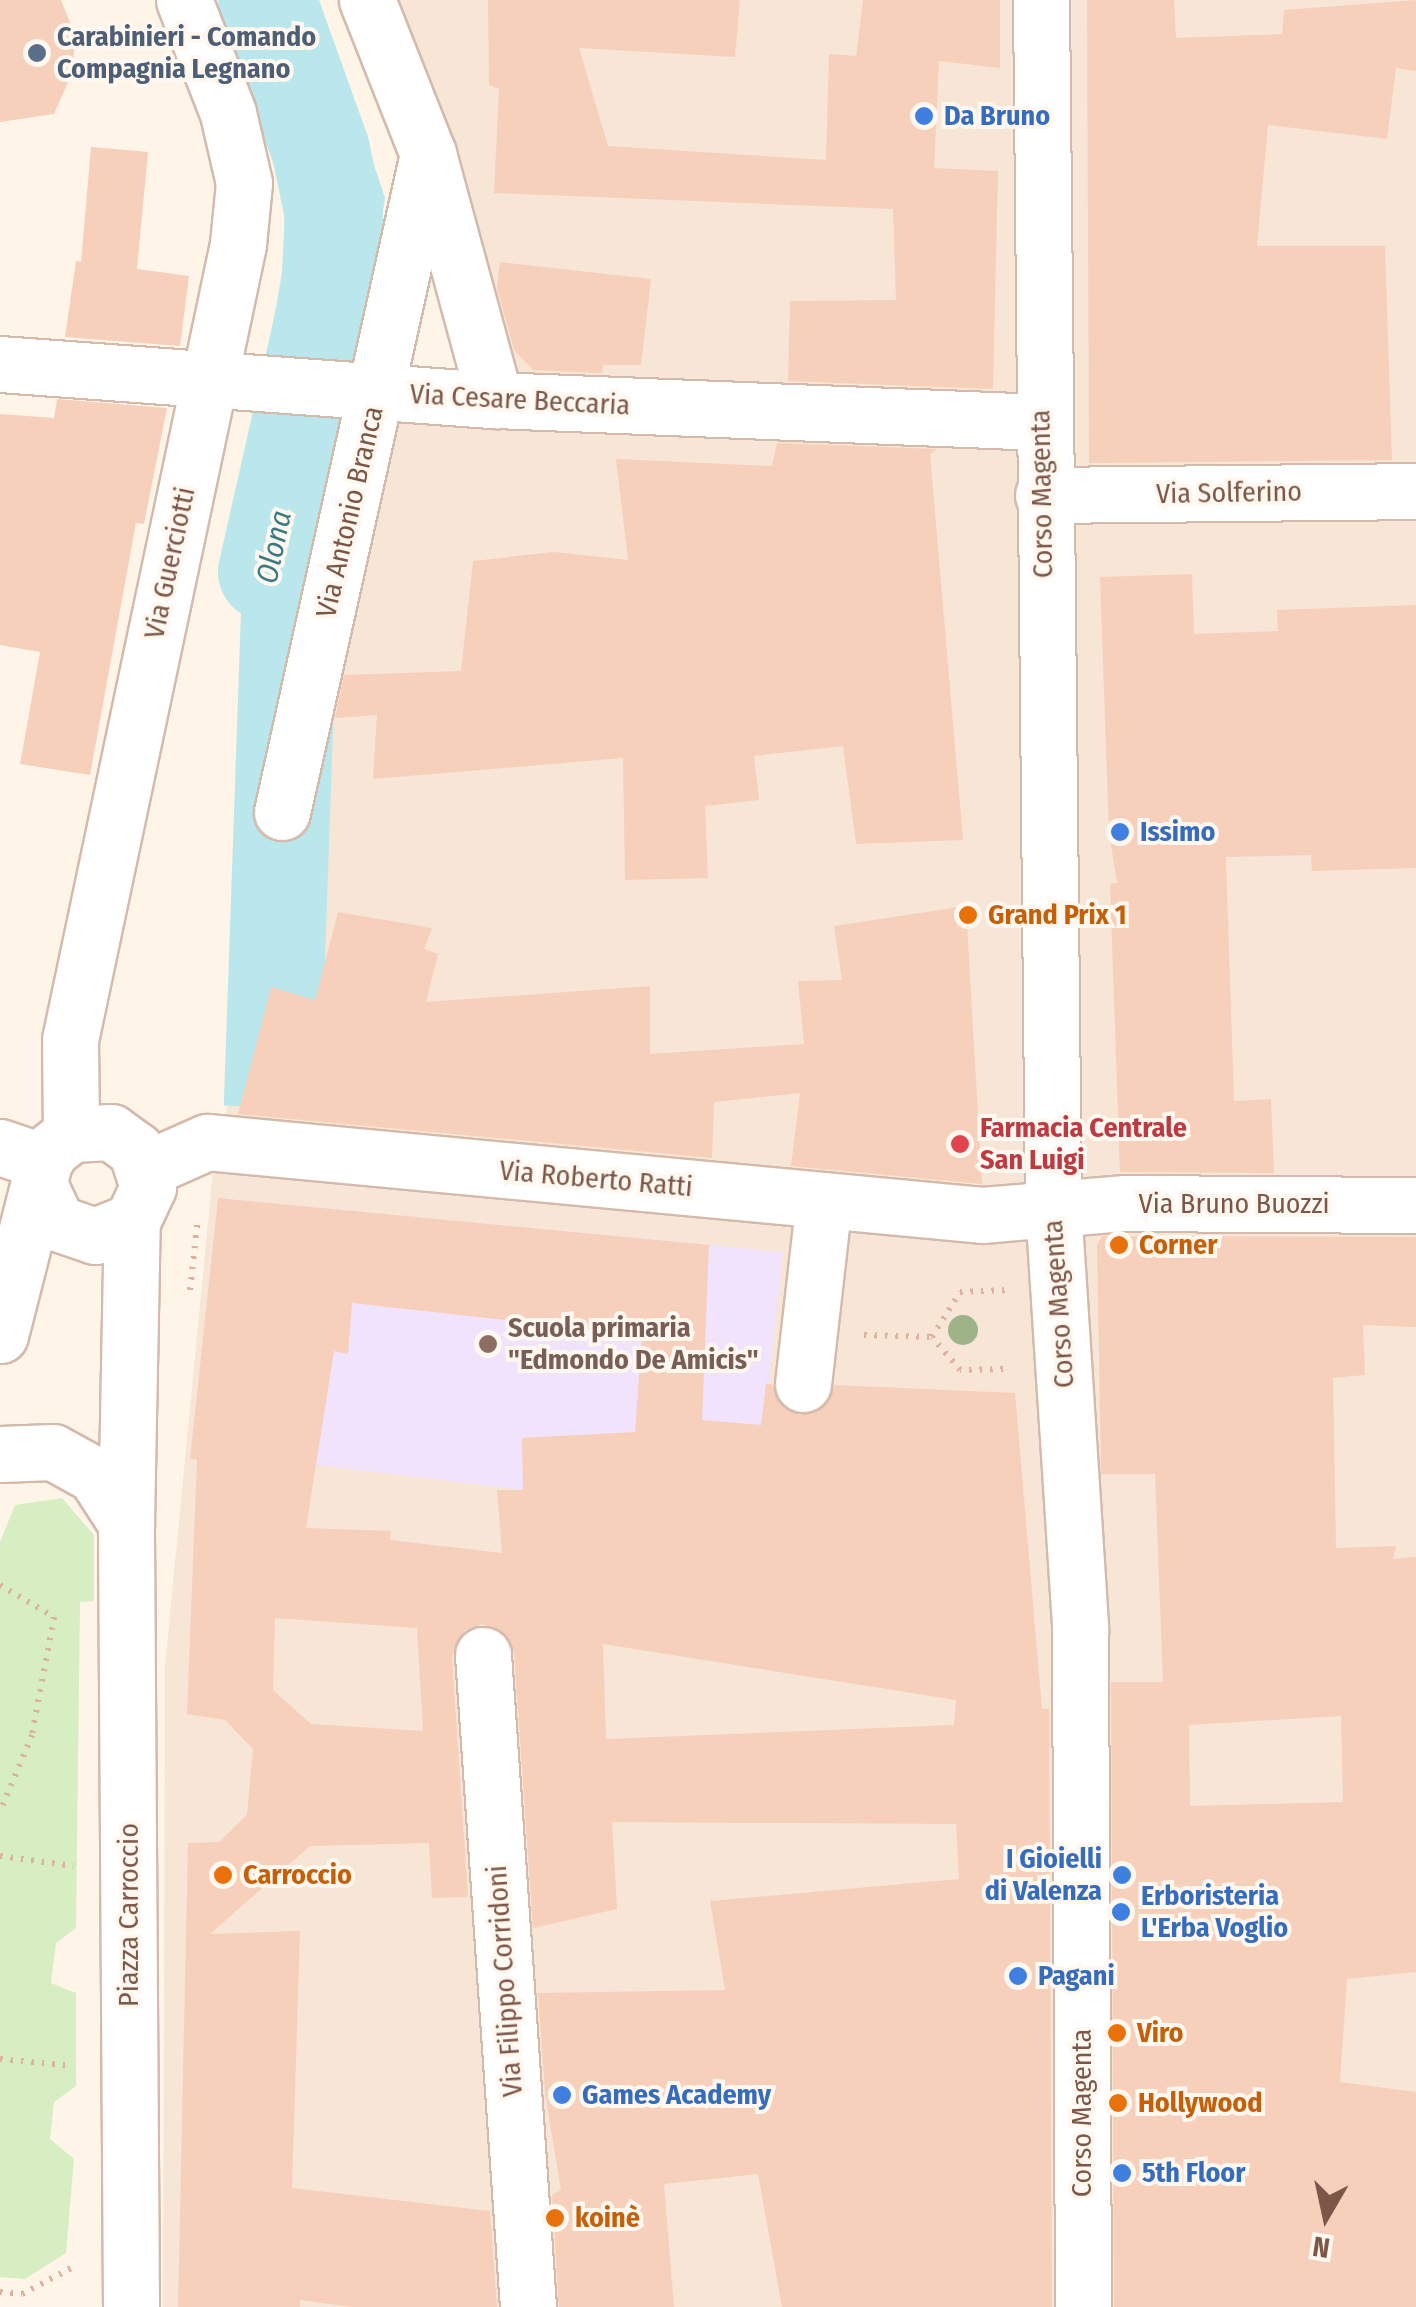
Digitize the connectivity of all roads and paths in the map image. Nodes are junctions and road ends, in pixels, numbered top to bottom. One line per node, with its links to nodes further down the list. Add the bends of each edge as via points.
1 (184, 0): 6 (street, Via Guerciotti, via 228,113 244,183)
2 (367, 0): 4 (street)
3 (1041, 0): 9 (street, Corso Magenta)
4 (428, 154): 7 (street, Via Antonio Branca); 8 (street)
5 (0, 364): 6 (street, Via Cesare Beccaria)
6 (224, 380): 7 (street, Via Cesare Beccaria); 13 (street, Via Guerciotti)
7 (365, 391): 8 (street, Via Cesare Beccaria); 12 (street, Via Antonio Branca)
8 (496, 400): 9 (street, Via Cesare Beccaria)
9 (1041, 422): 11 (street, Corso Magenta)
10 (1416, 491): 11 (street, Via Solferino)
11 (1042, 495): 17 (street, Corso Magenta)
12 (282, 812)
13 (38, 1157): 14 (street, via 111,1132 136,1150); 18 (street, via 57,1223 95,1236); 20 (street)
14 (146, 1168): 15 (street, Via Roberto Ratti, via 207,1142); 18 (street, via 143,1206)
15 (824, 1200): 17 (street, Via Roberto Ratti, via 982,1215); 22 (street)
16 (1416, 1205): 17 (street, Via Bruno Buozzi)
17 (1052, 1207): 19 (street, Corso Magenta)
18 (132, 1221): 25 (street, Piazza Carroccio)
19 (1058, 1287): 21 (path, via 960,1292); 35 (street, Corso Magenta, via 1080,1629)
20 (0, 1336)
21 (932, 1337): 22 (path); 23 (path, via 960,1370)
22 (808, 1359)
23 (1002, 1369)
24 (0, 1454): 25 (street, via 53,1452 94,1474)
25 (126, 1523): 30 (street, Piazza Carroccio)
26 (0, 1585): 28 (path, via 54,1617 32,1735)
27 (483, 1655): 34 (street, Via Filippo Corridoni)
28 (0, 1812)
29 (0, 1856): 30 (path)
30 (129, 1868): 33 (street, Piazza Carroccio)
31 (0, 2059): 32 (path)
32 (91, 2067)
33 (131, 2307)
34 (528, 2307)
35 (1083, 2307)

